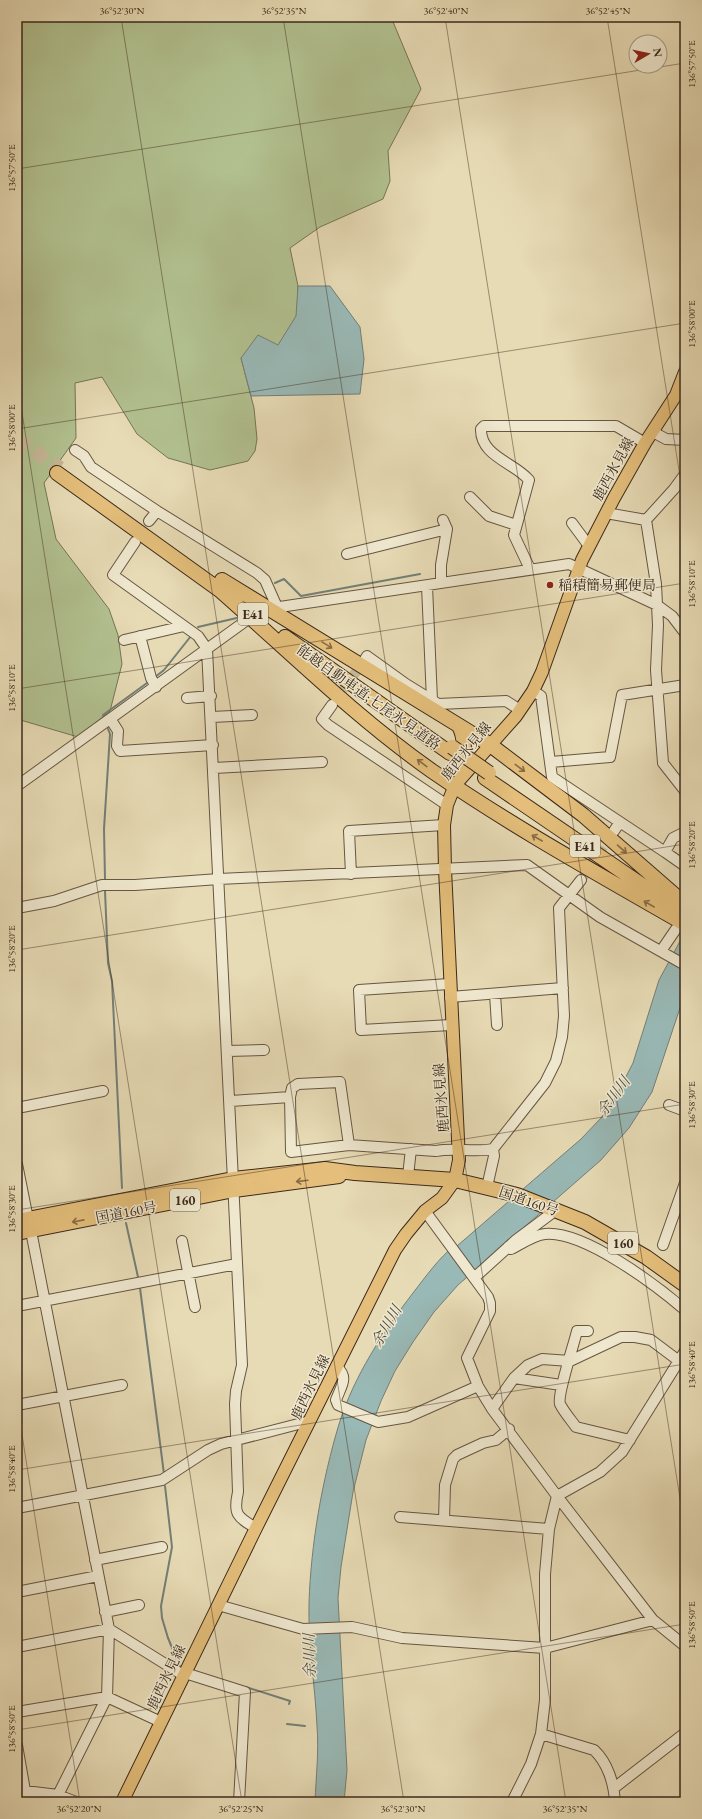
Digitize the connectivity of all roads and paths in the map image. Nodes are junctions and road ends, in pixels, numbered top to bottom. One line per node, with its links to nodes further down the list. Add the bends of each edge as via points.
1 (685, 372): 2 (main road, 鹿西氷見線)
2 (681, 394): 3 (main road, 鹿西氷見線)
3 (653, 432): 4 (street, via 666,439); 5 (main road, 鹿西氷見線)
4 (685, 440)
5 (645, 443): 11 (main road, 鹿西氷見線); 15 (street, via 616,426 484,426 480,434 493,453 529,480)
6 (75, 450): 10 (street, via 84,456 91,467)
7 (58, 470): 21 (highway, 能越自動車道;七尾氷見道路 / E41)
8 (685, 474): 12 (street)
9 (470, 497): 15 (street, via 489,516)
10 (157, 511): 13 (street); 23 (street, via 257,573 264,580 275,607)
11 (606, 513): 12 (street); 17 (main road, 鹿西氷見線)
12 (646, 520): 24 (street)
13 (149, 521)
14 (572, 523): 17 (street)
15 (516, 525): 20 (street, via 514,535)
16 (135, 542): 26 (street, via 113,575)
17 (589, 546): 19 (main road, 鹿西氷見線)
18 (348, 554): 22 (street, via 445,525)
19 (579, 568): 20 (street, via 569,564); 24 (street); 35 (main road, 鹿西氷見線)
20 (530, 569): 22 (street)
21 (218, 583): 44 (highway, one-way to 44); 50 (highway, 能越自動車道;七尾氷見道路 / E41, via 333,672); 51 (highway, one-way to 21, via 374,727)
22 (440, 583): 23 (street)
23 (427, 586): 38 (street)
24 (657, 605): 27 (street, via 672,616); 34 (street)
25 (247, 620): 30 (street)
26 (184, 626): 28 (street); 30 (street, via 198,636)
27 (685, 632)
28 (140, 636): 29 (street); 33 (street, via 151,678)
29 (124, 640)
30 (207, 649): 33 (street); 36 (street)
31 (364, 661): 38 (street, via 367,656)
32 (685, 685): 34 (street)
33 (156, 687): 43 (street)
34 (657, 688): 48 (street, via 622,695 610,757); 53 (street, via 663,763)
35 (533, 691): 40 (main road, 鹿西氷見線); 48 (street, via 541,696)
36 (211, 696): 37 (street); 42 (street)
37 (187, 698)
38 (432, 700): 40 (street, via 438,704 506,702)
39 (332, 705): 54 (street, via 322,719 328,725)
40 (520, 710): 45 (main road, 鹿西氷見線)
41 (252, 715): 42 (street)
42 (212, 717): 46 (street)
43 (111, 720): 46 (street, via 118,731 117,746 120,751); 52 (street)
44 (459, 726): 45 (highway); 51 (highway, via 463,740)
45 (489, 744): 51 (main road, 鹿西氷見線); 66 (highway, one-way to 66, via 583,815)
46 (213, 745): 49 (street)
47 (322, 762): 49 (street)
48 (551, 762): 55 (street, via 552,777)
49 (214, 768): 63 (street)
50 (487, 775): 66 (highway, 能越自動車道;七尾氷見道路 / E41); 68 (highway, 能越自動車道;七尾氷見道路 / E41)
51 (458, 780): 54 (main road, 鹿西氷見線); 68 (highway, one-way to 51, via 476,801)
52 (17, 786)
53 (685, 791)
54 (447, 805): 56 (main road, 鹿西氷見線)
55 (620, 822): 57 (street); 59 (street)
56 (444, 825): 61 (main road, 鹿西氷見線); 62 (street, via 349,830)
57 (614, 830)
58 (685, 832): 59 (street, via 673,838)
59 (665, 852): 60 (street)
60 (685, 866)
61 (444, 869): 62 (street); 65 (street, via 527,865); 71 (main road, 鹿西氷見線)
62 (352, 874): 63 (street)
63 (219, 879): 67 (street, via 102,885 54,901); 78 (street)
64 (581, 880): 65 (street)
65 (571, 895): 69 (street, via 600,916); 72 (street, via 558,908)
66 (685, 904)
67 (17, 908)
68 (682, 923): 69 (street)
69 (663, 952): 70 (street)
70 (685, 965)
71 (449, 984): 74 (main road, 鹿西氷見線); 75 (street, via 359,990 361,1030)
72 (562, 988): 73 (street); 88 (street, via 562,1037 556,1062 545,1083)
73 (495, 994): 74 (street); 76 (street)
74 (450, 997): 75 (main road, 鹿西氷見線)
75 (451, 1025): 86 (main road, 鹿西氷見線)
76 (497, 1025)
77 (264, 1050): 78 (street)
78 (228, 1051): 81 (street)
79 (103, 1091): 83 (street)
80 (290, 1097): 81 (street); 85 (street, via 291,1152); 85 (street, via 292,1088 298,1084 340,1082)
81 (231, 1101): 93 (street)
82 (669, 1105): 84 (street)
83 (17, 1108)
84 (685, 1111)
85 (349, 1145): 87 (street)
86 (459, 1148): 87 (street, via 436,1151); 88 (street); 91 (main road, 鹿西氷見線)
87 (411, 1149): 90 (street)
88 (493, 1149): 94 (street, via 494,1156)
89 (17, 1164): 97 (street)
90 (408, 1176): 91 (highway, 国道160号 / 160); 93 (highway, 国道160号 / 160, via 355,1173)
91 (455, 1180): 94 (highway, 国道160号 / 160); 96 (main road, 鹿西氷見線, via 442,1198)
92 (685, 1183): 99 (street)
93 (234, 1184): 97 (highway, 国道160号 / 160); 101 (street)
94 (487, 1187): 95 (highway, 国道160号 / 160)
95 (556, 1210): 100 (street); 104 (highway, 国道160号 / 160, via 621,1241 646,1256)
96 (425, 1211): 103 (street); 113 (main road, 鹿西氷見線, via 395,1250)
97 (23, 1226): 105 (street)
98 (182, 1241): 102 (street)
99 (663, 1245)
100 (508, 1247): 103 (street); 108 (street, via 511,1249 546,1233 581,1240 663,1291)
101 (237, 1264): 102 (street); 124 (street, via 242,1365 236,1391)
102 (188, 1273): 105 (street); 107 (street)
103 (474, 1278): 116 (street, via 490,1303 490,1311 466,1358)
104 (685, 1286)
105 (43, 1301): 106 (street); 118 (street)
106 (17, 1306)
107 (195, 1307)
108 (685, 1310)
109 (588, 1331): 111 (street, via 579,1330 572,1333)
110 (685, 1351): 112 (street)
111 (570, 1361): 112 (street, via 621,1336 650,1340); 114 (street, via 542,1359 528,1365); 117 (street)
112 (679, 1361): 123 (street)
113 (336, 1367): 116 (street, via 343,1373 344,1379 336,1400 342,1408 378,1422 408,1417); 121 (main road, 鹿西氷見線)
114 (514, 1378): 117 (street); 120 (street)
115 (122, 1385): 118 (street)
116 (478, 1386): 120 (street)
117 (561, 1386): 123 (street, via 560,1403 576,1427)
118 (63, 1396): 119 (street); 125 (street)
119 (17, 1405)
120 (492, 1409): 122 (street)
121 (310, 1421): 124 (street); 130 (main road, 鹿西氷見線)
122 (509, 1429): 126 (street); 129 (street, via 496,1440 483,1443 453,1459 445,1485)
123 (630, 1440): 126 (street, via 622,1452 600,1472)
124 (236, 1441): 125 (street, via 208,1450 162,1480); 130 (street, via 236,1513)
125 (83, 1496): 127 (street); 133 (street)
126 (557, 1496): 131 (street); 139 (street)
127 (17, 1508)
128 (400, 1517): 129 (street)
129 (444, 1520): 131 (street)
130 (256, 1528): 137 (main road, 鹿西氷見線)
131 (549, 1529): 143 (street, via 545,1574)
132 (162, 1547): 133 (street)
133 (95, 1560): 134 (street)
134 (98, 1576): 135 (street); 138 (street)
135 (17, 1592)
136 (139, 1605): 138 (street)
137 (218, 1605): 143 (street, via 308,1629 368,1629 402,1638); 144 (main road, 鹿西氷見線)
138 (105, 1612): 140 (street)
139 (653, 1620): 142 (street); 143 (street)
140 (108, 1629): 141 (street); 144 (street); 145 (street)
141 (17, 1646)
142 (685, 1646)
143 (544, 1648): 148 (street, via 546,1700)
144 (184, 1674): 147 (main road, 鹿西氷見線); 157 (street, via 246,1692)
145 (107, 1697): 146 (street); 147 (street); 153 (street)
146 (17, 1712)
147 (161, 1722): 156 (main road, 鹿西氷見線)
148 (541, 1734): 151 (street, via 594,1750 601,1756); 158 (street, via 531,1764)
149 (685, 1734): 151 (street)
150 (17, 1745): 152 (street)
151 (614, 1788): 159 (street)
152 (21, 1790): 153 (street); 154 (street)
153 (58, 1795): 155 (street)
154 (26, 1802)
155 (76, 1802)
156 (122, 1802)
157 (239, 1802)
158 (512, 1802)
159 (615, 1802)

